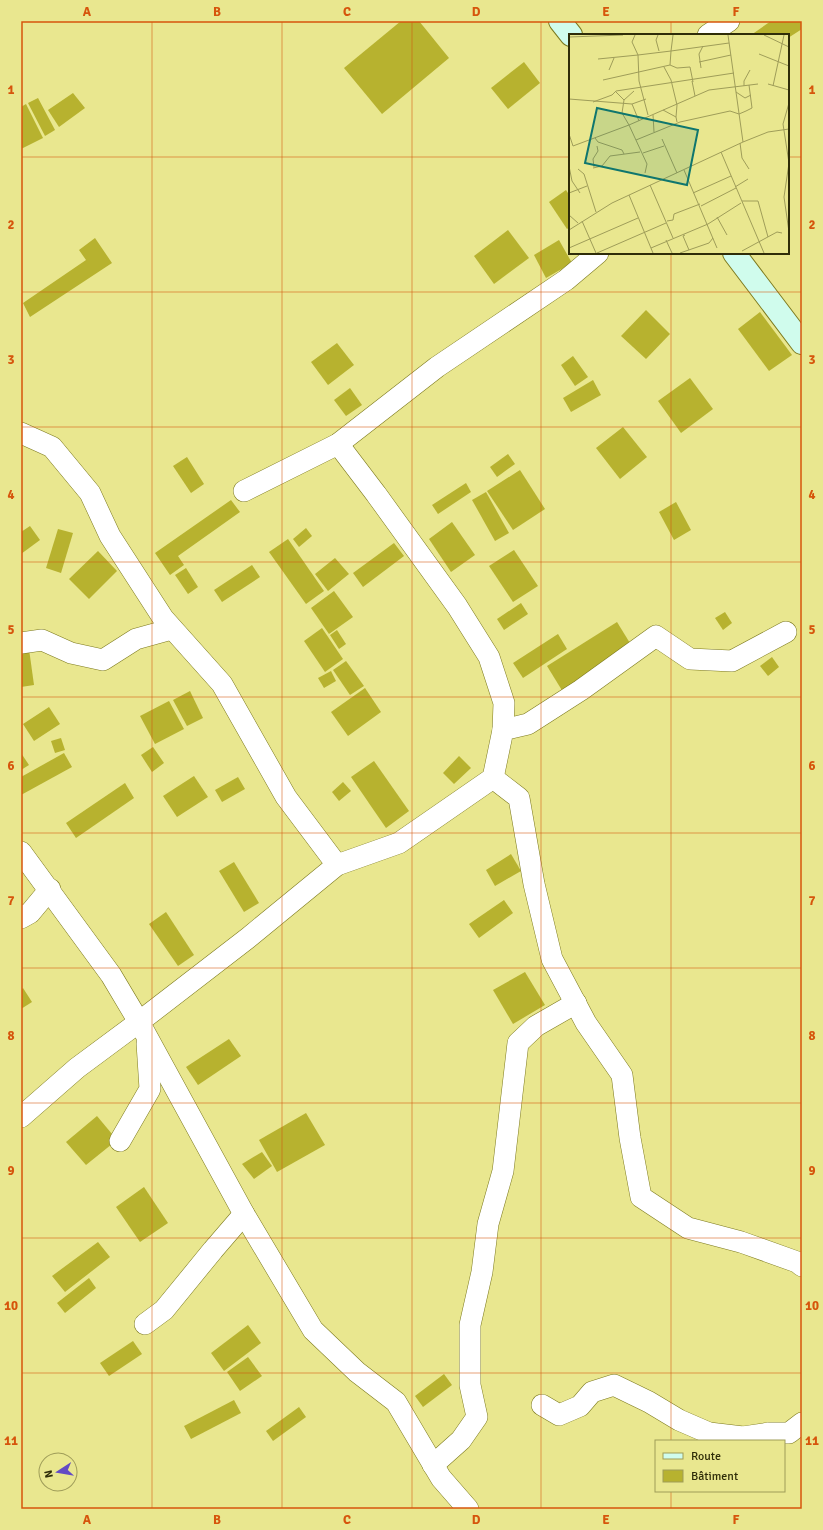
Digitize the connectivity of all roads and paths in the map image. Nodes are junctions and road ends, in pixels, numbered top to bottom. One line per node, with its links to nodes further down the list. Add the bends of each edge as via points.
1 (560, 21): 3 (main road)
2 (729, 21): 4 (street)
3 (570, 34)
4 (710, 34)
5 (597, 254): 9 (street, via 566,280 437,367)
6 (735, 254): 7 (main road)
7 (802, 343)
8 (21, 433): 11 (street, via 52,446 90,493 110,536)
9 (338, 444): 10 (street); 14 (street, via 457,606 489,657 504,703)
10 (244, 491)
11 (172, 629): 13 (street, via 136,639 103,660 71,653 42,640); 17 (street, via 222,684 286,797)
12 (786, 632): 14 (street, via 732,661 690,659 656,636 581,690 528,724)
13 (21, 643)
14 (503, 730): 15 (street)
15 (493, 778): 17 (street, via 399,843); 20 (street, via 518,798 534,884 552,960)
16 (21, 852): 18 (street)
17 (337, 865): 21 (street)
18 (50, 889): 19 (street, via 30,913); 21 (street, via 111,975)
19 (21, 918)
20 (576, 1003): 25 (street, via 586,1023 622,1076 630,1138 642,1197 688,1228 741,1242 798,1262); 29 (street, via 536,1026 518,1043 503,1171 488,1224 482,1272 470,1325 470,1385 477,1417 461,1440)
21 (143, 1029): 22 (street, via 77,1068); 23 (street, via 150,1089); 24 (street)
22 (21, 1117)
23 (120, 1141)
24 (244, 1214): 26 (street, via 164,1310); 29 (street, via 313,1330 357,1372 396,1402)
25 (802, 1266)
26 (145, 1324)
27 (542, 1405): 28 (street, via 559,1415 580,1406 592,1392 614,1385 679,1420 710,1433 743,1437 789,1433)
28 (802, 1423)
29 (433, 1465): 30 (street)
30 (468, 1509)

